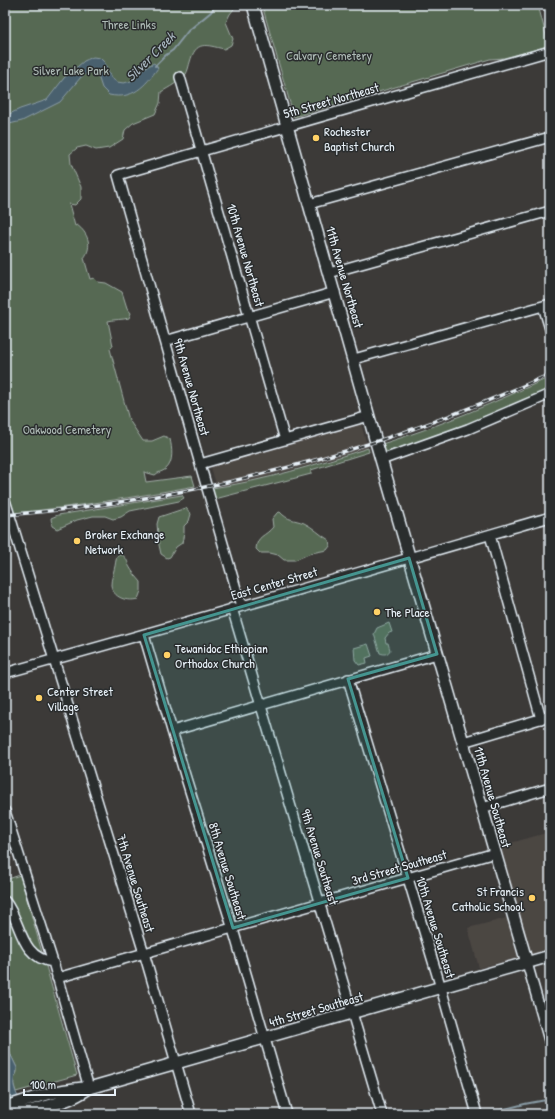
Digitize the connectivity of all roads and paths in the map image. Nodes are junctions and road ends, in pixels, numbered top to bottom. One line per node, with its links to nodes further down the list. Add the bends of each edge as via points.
1 (253, 5): 4 (main road, 11th Avenue Northeast)
2 (550, 50): 4 (street, 5th Street Northeast)
3 (180, 77): 6 (street, 10th Avenue Northeast)
4 (287, 127): 6 (street, 5th Street Northeast); 8 (main road, 11th Avenue Northeast)
5 (550, 137): 8 (street)
6 (202, 151): 7 (street, 5th Street Northeast); 13 (street, 10th Avenue Northeast)
7 (118, 175): 15 (street, 9th Avenue Northeast)
8 (309, 204): 10 (main road, 11th Avenue Northeast)
9 (550, 211): 10 (street)
10 (329, 273): 11 (main road, 11th Avenue Northeast)
11 (335, 292): 13 (street); 16 (main road, 11th Avenue Northeast)
12 (547, 305): 14 (street); 16 (street)
13 (250, 316): 15 (street); 19 (street, 10th Avenue Northeast)
14 (550, 329)
15 (165, 341): 21 (street, 9th Avenue Northeast)
16 (354, 359): 18 (main road, 11th Avenue Northeast)
17 (550, 394): 20 (street, via 468,429)
18 (369, 416): 19 (street); 20 (main road, 11th Avenue Northeast)
19 (285, 440): 21 (street)
20 (381, 460): 25 (main road, 11th Avenue Northeast)
21 (200, 464): 26 (street, 9th Avenue Northeast)
22 (5, 500): 29 (street, 7th Avenue Southeast)
23 (550, 517): 24 (street, East Center Street)
24 (490, 535): 25 (street, East Center Street); 34 (street)
25 (409, 558): 26 (street, East Center Street); 28 (main road, 11th Avenue Southeast)
26 (237, 607): 27 (street, East Center Street); 32 (street, 9th Avenue Southeast)
27 (144, 635): 29 (street, East Center Street); 35 (street, 8th Avenue Southeast)
28 (437, 654): 31 (street); 36 (main road, 11th Avenue Southeast)
29 (55, 660): 30 (street, East Center Street); 45 (street, 7th Avenue Southeast)
30 (5, 673)
31 (348, 679): 32 (street); 41 (street, 10th Avenue Southeast)
32 (260, 705): 35 (street); 43 (street, 9th Avenue Southeast)
33 (550, 716): 34 (street)
34 (541, 719): 36 (street)
35 (172, 731): 44 (street, 8th Avenue Southeast)
36 (463, 742): 38 (main road, 11th Avenue Southeast)
37 (550, 788): 38 (street)
38 (482, 808): 40 (main road, 11th Avenue Southeast)
39 (5, 811): 47 (street)
40 (495, 853): 41 (street, 3rd Street Southeast); 48 (main road, 11th Avenue Southeast)
41 (408, 878): 43 (street, 3rd Street Southeast); 50 (street, 10th Avenue Southeast)
42 (5, 901): 47 (street, via 22,938 33,953 40,959)
43 (320, 902): 44 (street, 3rd Street Southeast); 51 (street, 9th Avenue Southeast)
44 (232, 928): 45 (street, 3rd Street Southeast); 52 (street, 8th Avenue Southeast)
45 (144, 953): 49 (street, 3rd Street Southeast); 54 (street, 7th Avenue Southeast)
46 (550, 956): 48 (main road, 4th Street Southeast)
47 (53, 962): 49 (street)
48 (527, 963): 50 (main road, 4th Street Southeast); 53 (street, 11th Avenue Southeast)
49 (57, 978): 55 (street)
50 (441, 988): 51 (main road, 4th Street Southeast); 62 (street, 10th Avenue Southeast)
51 (352, 1013): 52 (main road, 4th Street Southeast); 61 (street, 9th Avenue Southeast)
52 (265, 1038): 54 (main road, 4th Street Southeast); 60 (street, 8th Avenue Southeast)
53 (550, 1044)
54 (176, 1063): 55 (main road, 4th Street Southeast); 59 (street, 7th Avenue Southeast)
55 (89, 1088): 56 (main road, 4th Street Southeast, via 70,1089)
56 (40, 1102): 57 (main road, 4th Street Southeast); 58 (main road, 4th Street Southeast)
57 (5, 1107)
58 (19, 1114)
59 (191, 1114)
60 (287, 1114)
61 (382, 1114)
62 (477, 1114)

